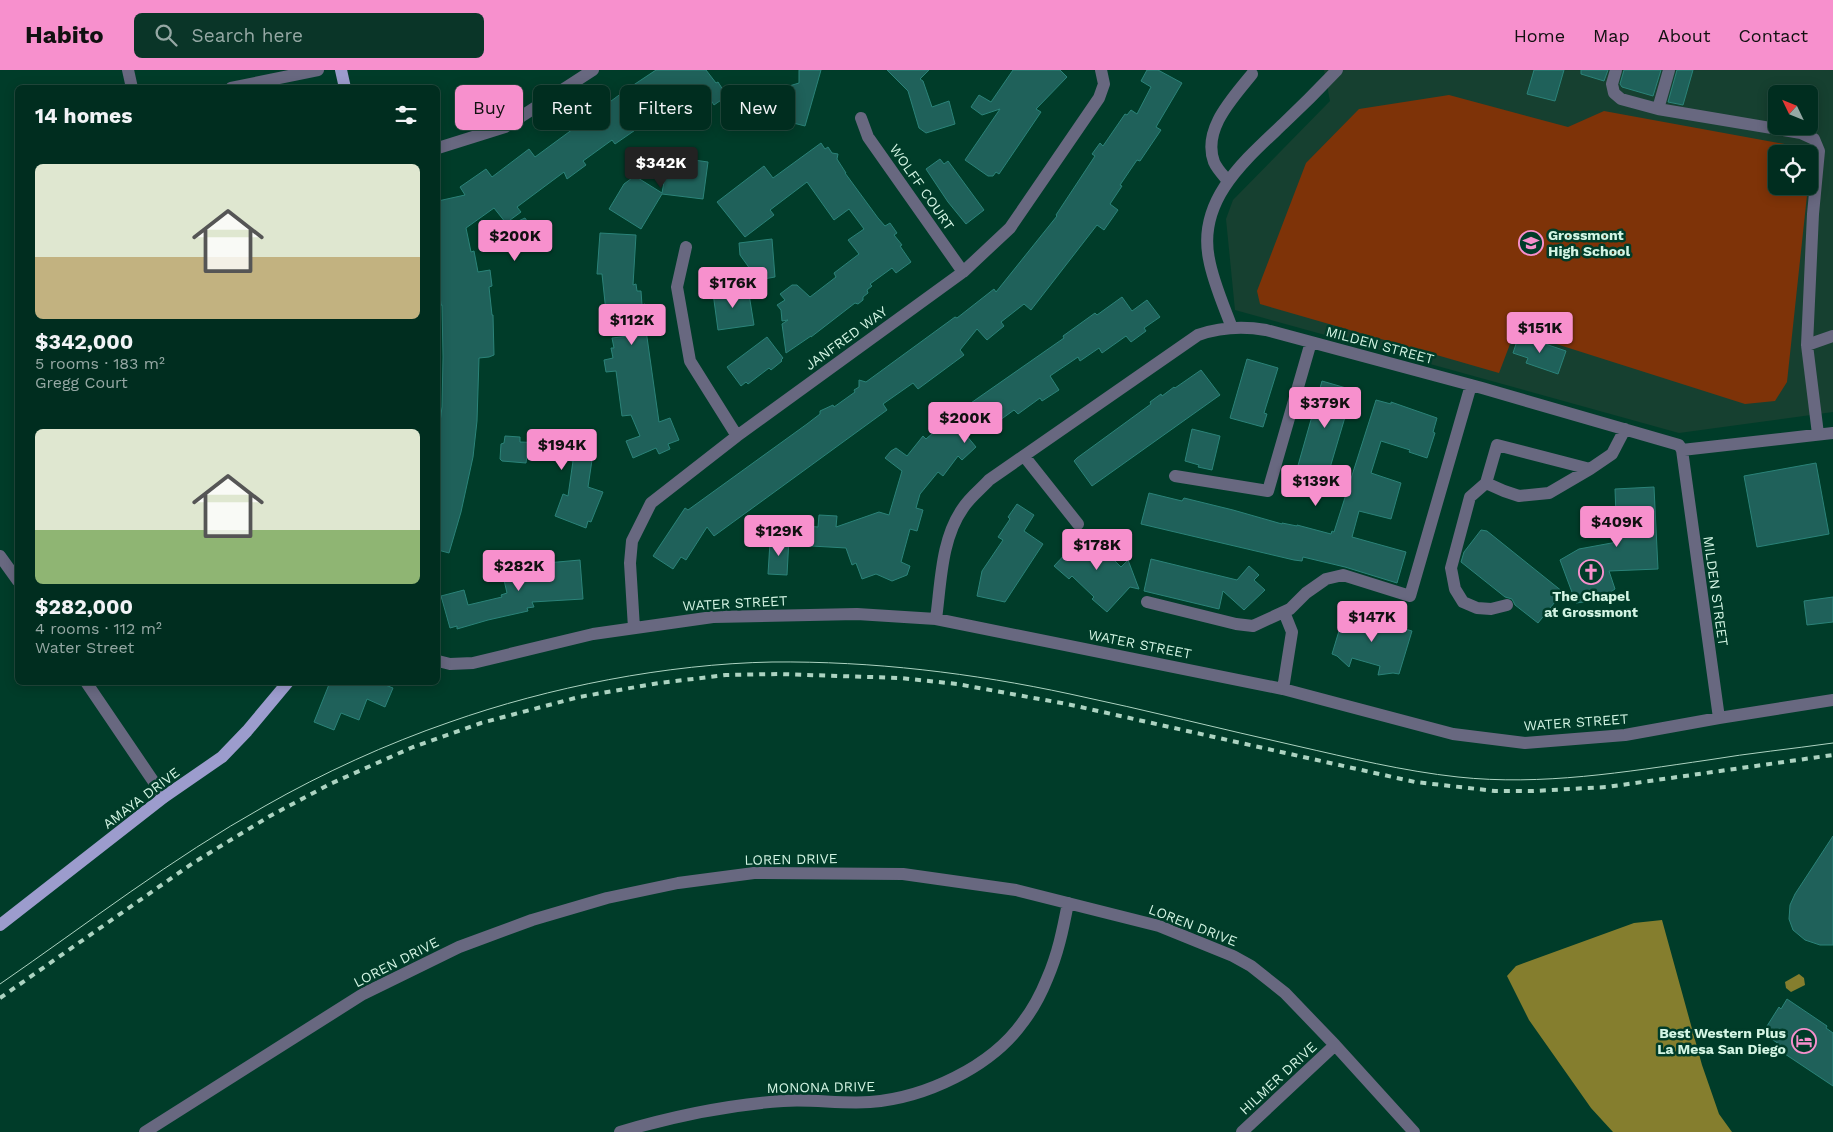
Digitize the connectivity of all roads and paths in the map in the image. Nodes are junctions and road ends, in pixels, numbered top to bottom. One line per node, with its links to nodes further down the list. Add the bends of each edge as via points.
1 (128, 70): 10 (street)
2 (318, 70): 11 (street)
3 (341, 70): 12 (main road)
4 (593, 70): 15 (street, via 505,127)
5 (1102, 70): 18 (street, JANFRED WAY, via 1104,84 1099,98 1010,228)
6 (1336, 70): 16 (street)
7 (1616, 70): 13 (street, via 1612,84 1614,93 1621,99)
8 (1669, 70): 13 (street)
9 (1252, 74): 16 (street, via 1223,111 1211,147 1215,163)
10 (131, 85)
11 (246, 85)
12 (344, 85)
13 (1658, 109): 22 (street, via 1801,133 1814,139 1819,151)
14 (861, 118): 18 (street, WOLFF COURT, via 868,137)
15 (440, 147)
16 (1228, 181): 19 (street, via 1219,194 1212,215 1208,251)
17 (686, 247): 27 (street, via 676,287 690,360)
18 (963, 272): 27 (street, JANFRED WAY)
19 (1232, 328): 21 (street, MILDEN STREET, via 1253,328); 29 (street, MILDEN STREET, via 1198,335)
20 (1833, 336): 22 (street)
21 (1311, 342): 23 (street, MILDEN STREET); 31 (street, via 1268,491)
22 (1807, 345): 26 (street)
23 (1471, 385): 24 (street, MILDEN STREET); 38 (street, via 1410,596 1342,575 1334,576 1316,585)
24 (1625, 429): 28 (street, MILDEN STREET, via 1679,445); 30 (street, via 1612,454)
25 (1833, 433): 26 (street)
26 (1818, 434): 28 (street)
27 (737, 436): 40 (street, JANFRED WAY, via 651,503 632,541 630,563)
28 (1682, 450): 46 (street, MILDEN STREET)
29 (1024, 456): 33 (street); 39 (street, MILDEN STREET, via 989,480 963,507 951,529)
30 (1590, 469): 32 (street, via 1548,493 1532,496 1504,492); 32 (street, via 1497,445)
31 (1175, 476)
32 (1486, 482): 37 (street, via 1470,498 1451,568 1454,590 1463,602 1477,608 1491,609)
33 (1078, 524)
34 (0, 556): 35 (street)
35 (15, 577)
36 (1147, 602): 38 (street, via 1253,626)
37 (1507, 604)
38 (1284, 612): 44 (street, via 1292,632)
39 (936, 619): 40 (street, WATER STREET, via 856,614 714,617); 44 (street, WATER STREET)
40 (634, 628): 41 (street, WATER STREET, via 594,634 473,663)
41 (440, 662)
42 (88, 685): 47 (street)
43 (285, 685): 47 (main road, AMAYA DRIVE, via 222,757)
44 (1283, 689): 46 (street, WATER STREET, via 1453,734 1525,743 1625,735)
45 (1833, 700): 46 (street, WATER STREET)
46 (1719, 718)
47 (164, 797): 49 (main road, AMAYA DRIVE)
48 (1068, 902): 50 (street, LOREN DRIVE, via 1159,926 1233,956 1286,993); 51 (street, LOREN DRIVE, via 1016,890 904,874 820,873 754,873 678,883 607,898 480,938 386,981); 52 (street, MONONA DRIVE, via 1056,957 1023,1023 989,1056 947,1081 891,1100 848,1103 786,1101 726,1107 671,1117)
49 (0, 925)
50 (1335, 1045): 53 (street, HILMER DRIVE); 54 (street, LOREN DRIVE)
51 (145, 1132)
52 (620, 1132)
53 (1242, 1132)
54 (1414, 1132)

